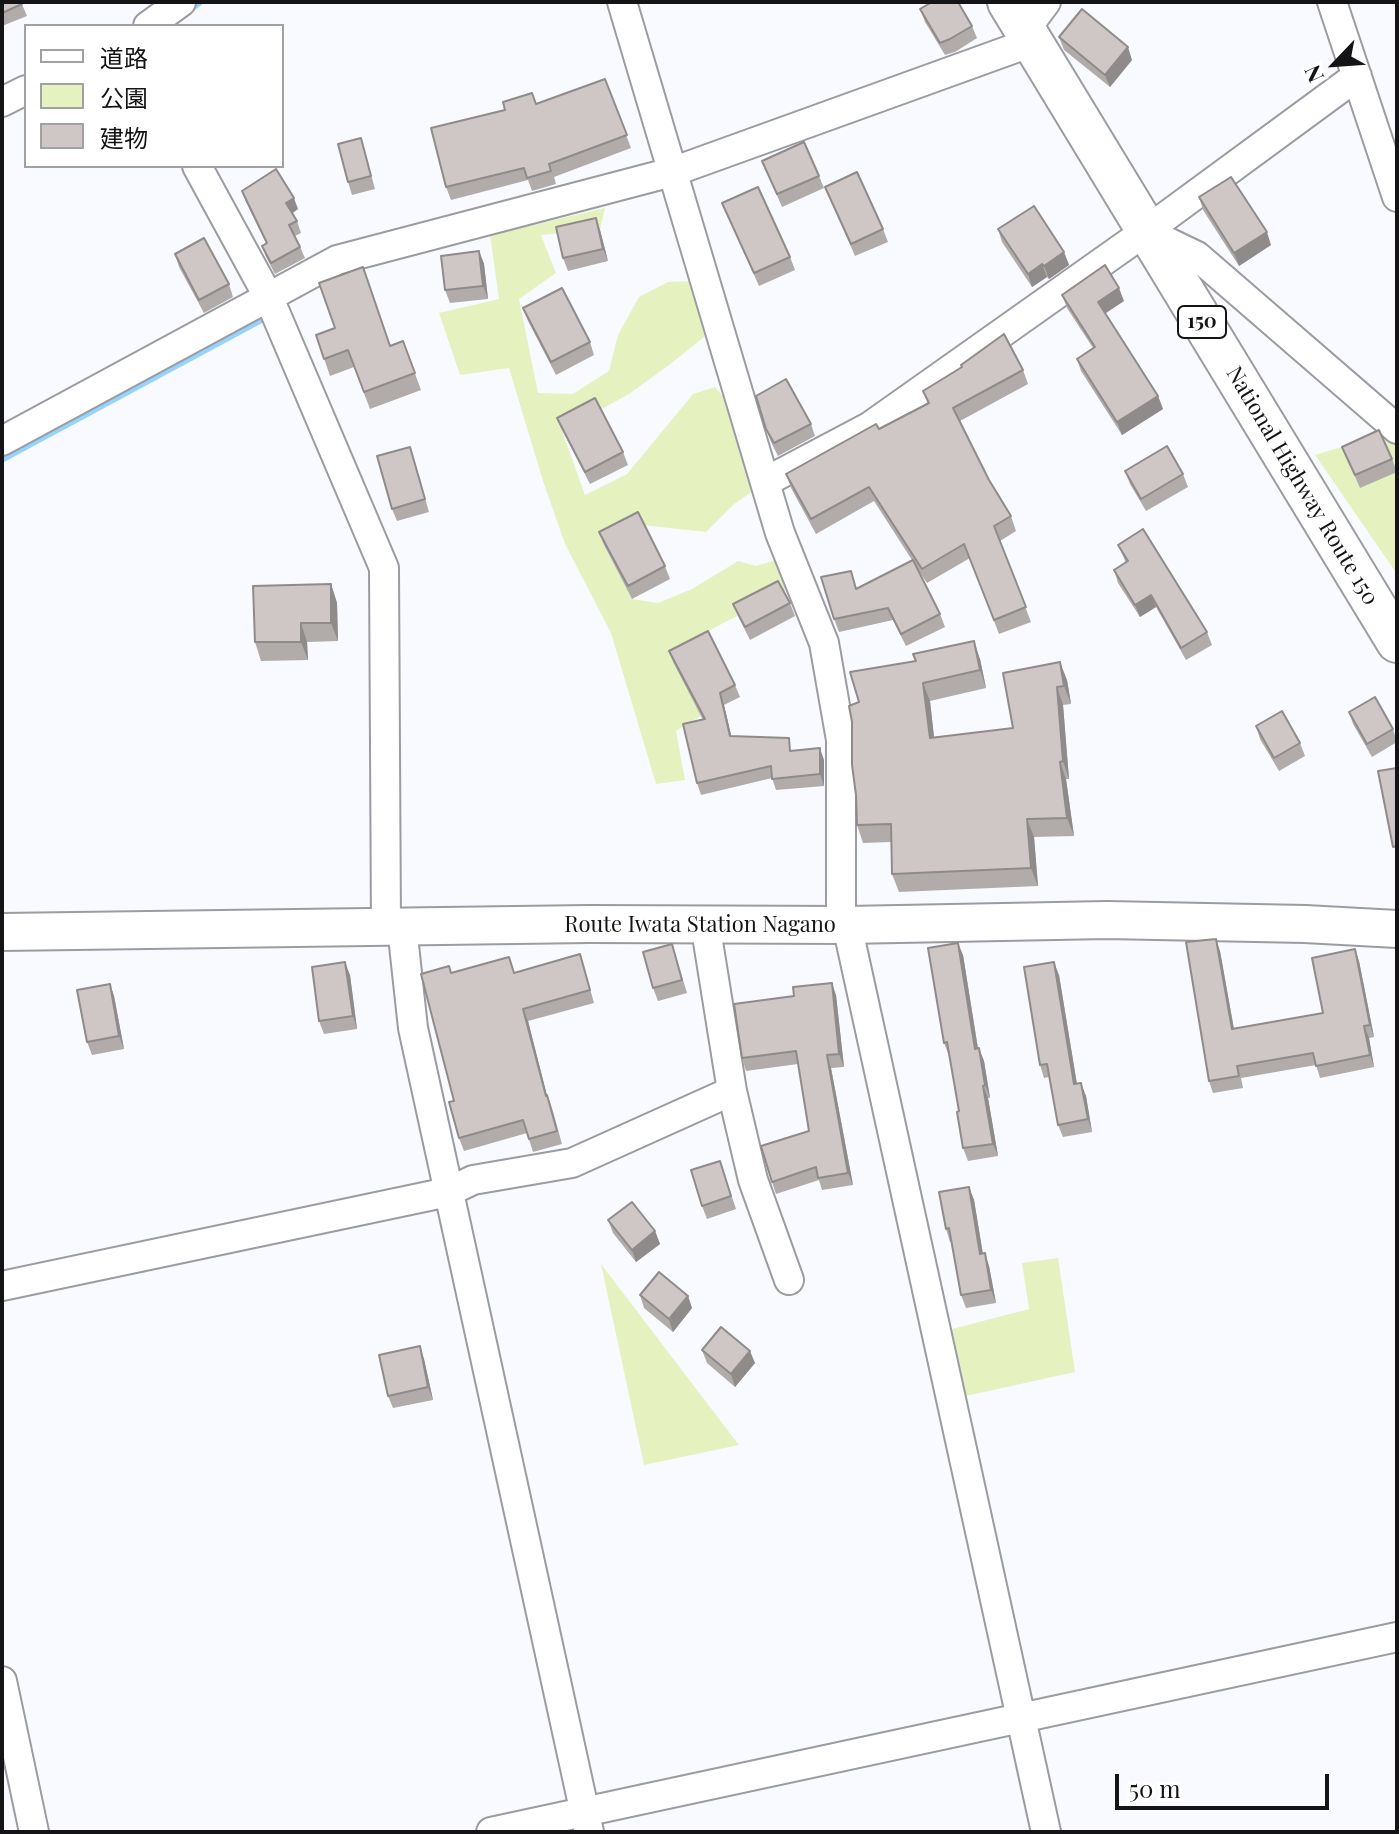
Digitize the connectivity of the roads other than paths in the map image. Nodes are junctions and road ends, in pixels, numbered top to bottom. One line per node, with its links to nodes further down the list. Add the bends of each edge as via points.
1 (181, 2): 5 (street)
2 (622, 2): 10 (street)
3 (1332, 2): 6 (street)
4 (1028, 19): 10 (street); 12 (highway, National Highway Route 150 / 150)
5 (151, 24)
6 (1357, 76): 11 (street); 12 (street)
7 (24, 91): 8 (street)
8 (2, 102)
9 (198, 168): 13 (street)
10 (672, 172): 13 (street, via 337,260); 16 (street)
11 (1397, 197)
12 (1146, 231): 14 (street, via 1197,256); 16 (street, via 869,427); 17 (highway, National Highway Route 150 / 150)
13 (275, 295): 15 (street); 20 (street, via 384,568)
14 (1397, 429)
15 (2, 441)
16 (765, 482): 19 (street, via 827,657 841,740)
17 (1397, 642)
18 (705, 923): 19 (main road, Route Iwata Station Nagano); 20 (main road, Route Iwata Station Nagano); 23 (street)
19 (844, 925): 22 (main road, Route Iwata Station Nagano, via 1107,920 1305,924); 29 (street)
20 (394, 927): 21 (main road, Route Iwata Station Nagano); 24 (street)
21 (2, 932)
22 (1396, 935)
23 (732, 1091): 24 (street, via 572,1163 473,1180); 25 (street, via 753,1180)
24 (448, 1192): 26 (street); 30 (street)
25 (789, 1280)
26 (2, 1286)
27 (1397, 1637): 29 (street)
28 (2, 1681): 31 (street)
29 (1022, 1717): 30 (street); 33 (street)
30 (586, 1822): 32 (street)
31 (34, 1832)
32 (491, 1832)
33 (1046, 1832)

